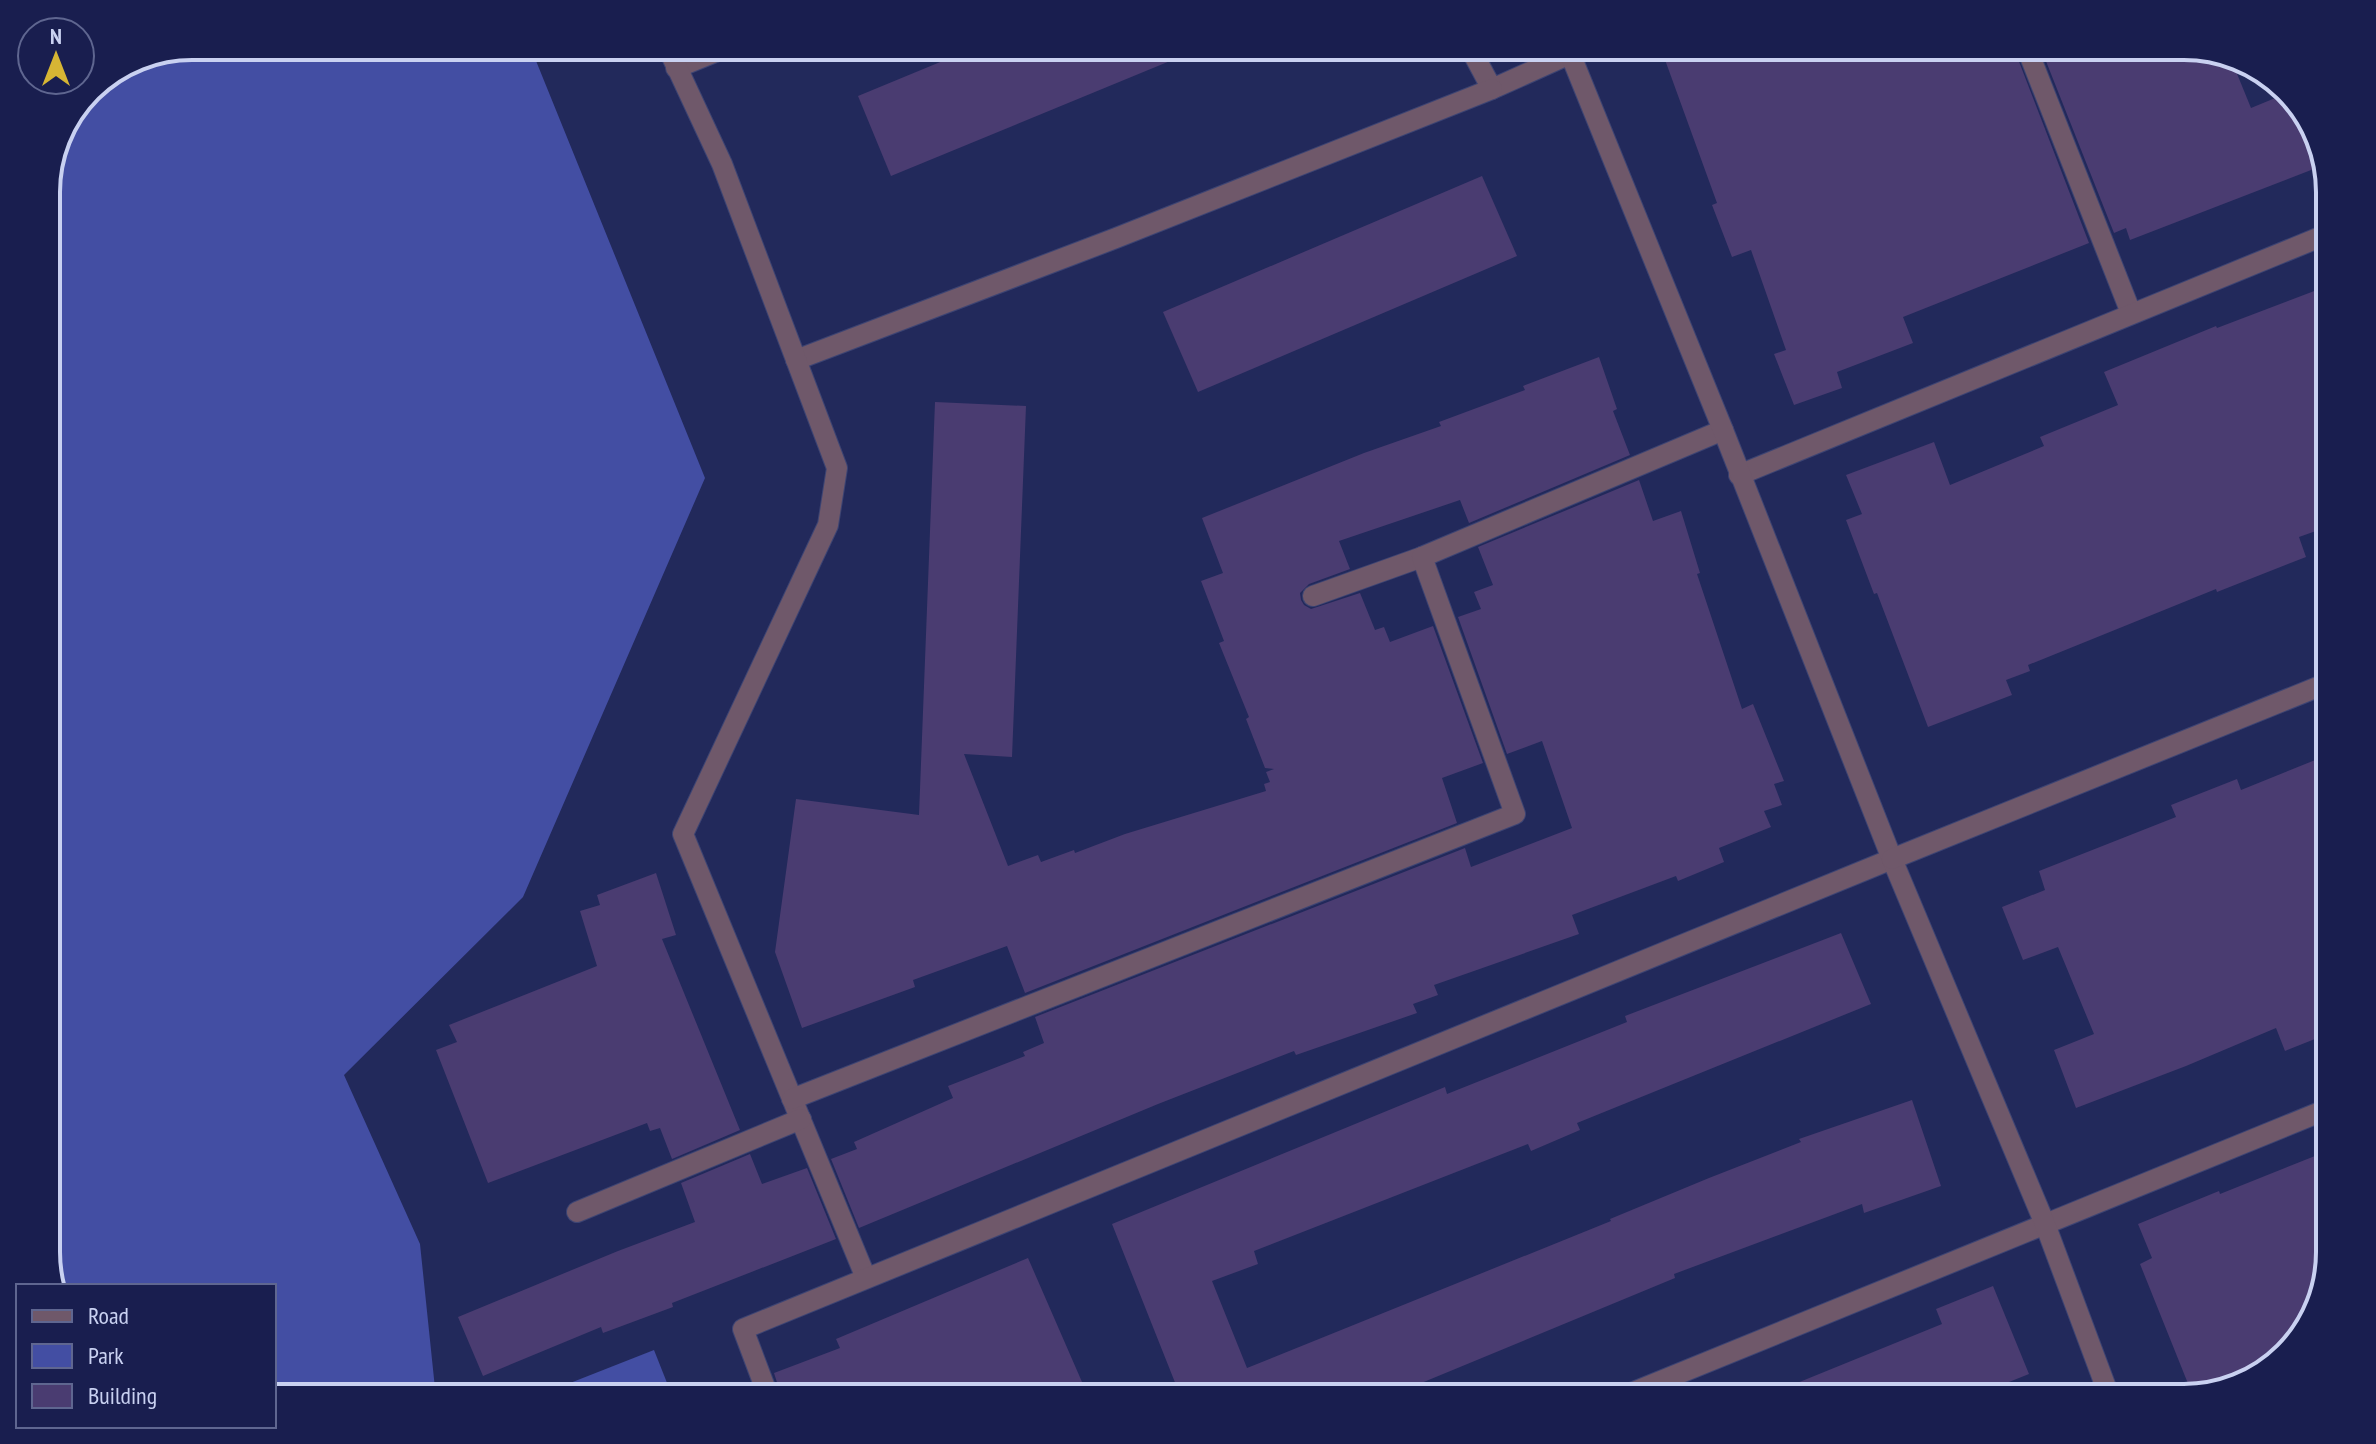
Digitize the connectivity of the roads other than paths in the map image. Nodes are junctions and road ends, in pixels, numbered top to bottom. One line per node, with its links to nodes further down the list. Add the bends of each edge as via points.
1 (673, 60): 7 (street)
2 (696, 60): 7 (street)
3 (1476, 60): 8 (street)
4 (1549, 60): 8 (street)
5 (1573, 60): 12 (street)
6 (2032, 60): 10 (street)
7 (676, 68): 11 (street, via 722,164)
8 (1492, 89): 11 (street)
9 (2316, 239): 10 (street)
10 (2131, 313): 13 (street)
11 (796, 360): 18 (street, via 837,468 828,525 683,834)
12 (1723, 430): 13 (street); 14 (street)
13 (1739, 475): 17 (street)
14 (1422, 557): 15 (street); 18 (street, via 1515,814)
15 (1313, 596)
16 (2316, 688): 17 (street)
17 (1892, 859): 22 (street); 23 (street)
18 (792, 1099): 20 (street)
19 (2316, 1114): 22 (street)
20 (801, 1119): 21 (street); 23 (street)
21 (577, 1212)
22 (2045, 1224): 25 (street); 26 (street)
23 (866, 1278): 24 (street, via 743,1329)
24 (764, 1384)
25 (1653, 1384)
26 (2105, 1384)

